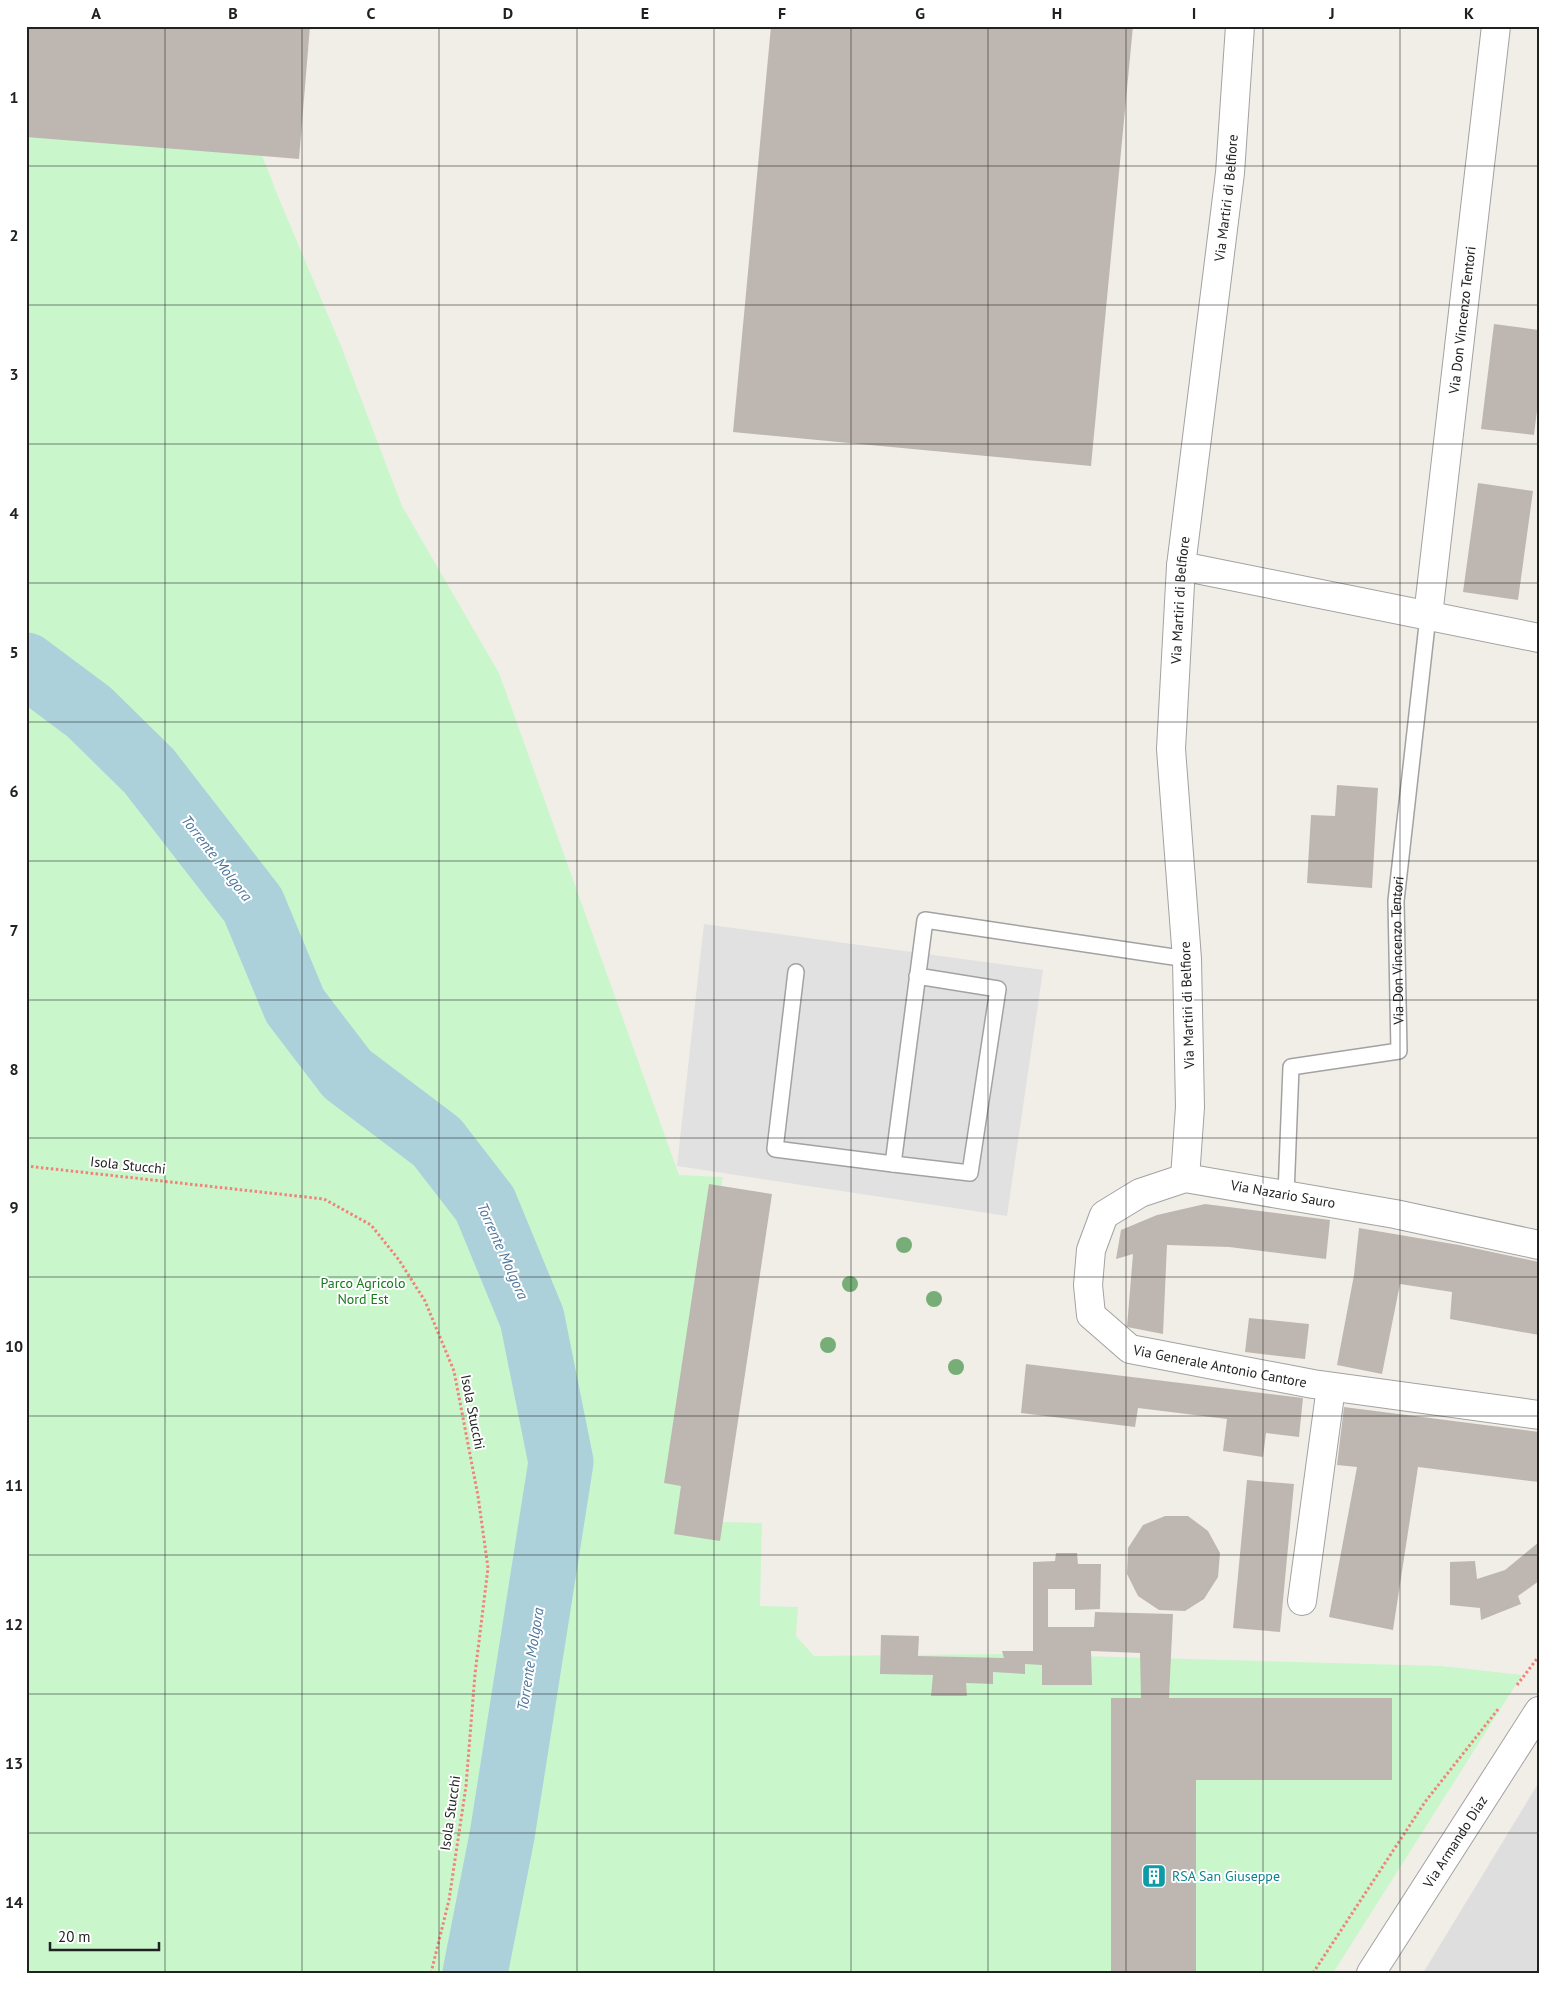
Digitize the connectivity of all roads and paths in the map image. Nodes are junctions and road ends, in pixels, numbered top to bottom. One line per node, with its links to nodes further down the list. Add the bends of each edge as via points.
1 (1240, 26): 3 (street, Via Martiri di Belfiore, via 1230,173)
2 (1496, 26): 4 (street, Via Don Vincenzo Tentori)
3 (1181, 566): 4 (street); 6 (street, Via Martiri di Belfiore, via 1170,749)
4 (1428, 616): 5 (street); 12 (lane, Via Don Vincenzo Tentori, via 1396,901 1399,1051 1291,1067)
5 (1539, 638)
6 (1187, 959): 8 (lane, via 925,920); 11 (street, Via Martiri di Belfiore, via 1190,1107)
7 (796, 972): 9 (lane, via 775,1149)
8 (917, 976): 9 (lane); 9 (lane, via 998,989 970,1173)
9 (893, 1164)
10 (26, 1166): 22 (path, Isola Stucchi, via 324,1199 371,1225 426,1301 454,1371 488,1568 466,1786 449,1900)
11 (1185, 1178): 12 (street, Via Nazario Sauro); 14 (street, Via Nazario Sauro, via 1140,1193 1104,1214 1091,1250)
12 (1286, 1195): 13 (street, Via Nazario Sauro)
13 (1539, 1245)
14 (1088, 1285): 15 (street, Via Generale Antonio Cantore, via 1091,1315 1130,1350)
15 (1331, 1387): 16 (street, Via Generale Antonio Cantore); 17 (street)
16 (1539, 1415)
17 (1302, 1601)
18 (1539, 1656): 19 (path)
19 (1516, 1686)
20 (1504, 1702): 23 (path, via 1424,1802)
21 (1539, 1711): 24 (street, Via Armando Diaz)
22 (431, 1973)
23 (1313, 1973)
24 (1371, 1973)

